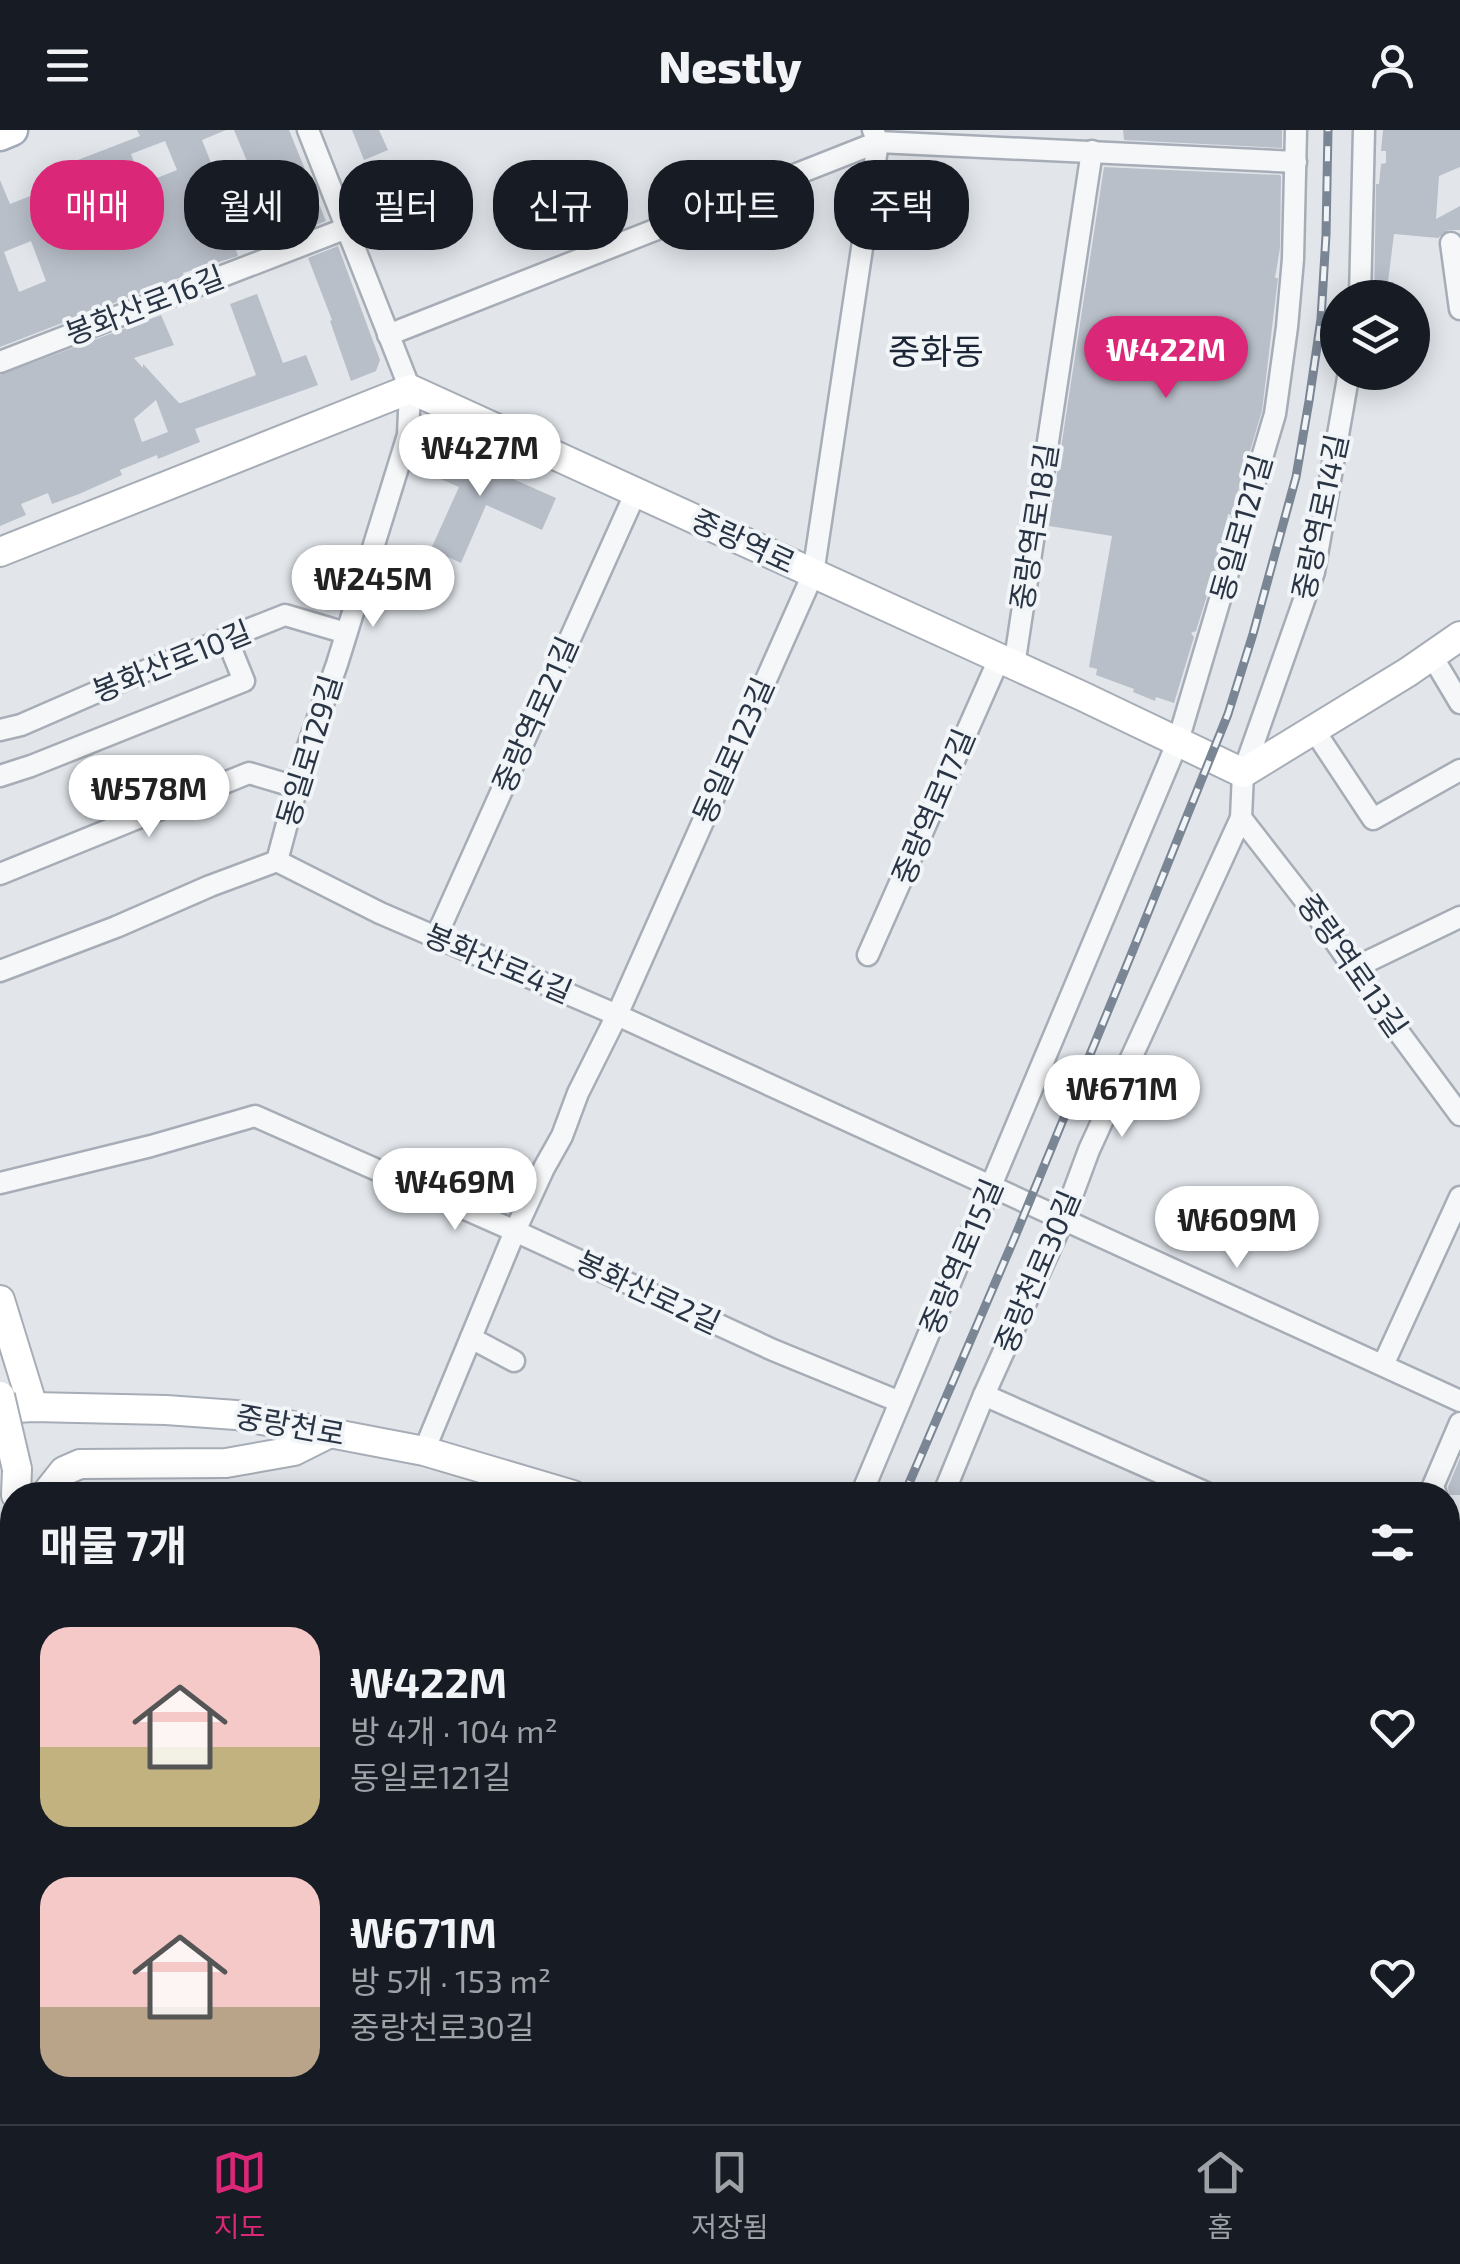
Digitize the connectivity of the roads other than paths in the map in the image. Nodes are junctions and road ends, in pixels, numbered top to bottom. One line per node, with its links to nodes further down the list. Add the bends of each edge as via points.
1 (12, 130): 6 (main road)
2 (308, 130): 11 (street, 동일로129길)
3 (1120, 130): 9 (street)
4 (1296, 130): 10 (street, 동일로121길)
5 (1364, 130): 15 (street)
6 (0, 135)
7 (875, 136): 8 (street); 17 (street); 23 (street, 동일로123길)
8 (1092, 152): 9 (street); 28 (street, 중랑역로18길)
9 (1122, 152): 10 (street)
10 (1296, 162): 32 (street, 동일로121길, via 1293,259 1275,414)
11 (339, 208)
12 (339, 231): 18 (street, 봉화산로16길)
13 (1451, 244): 16 (street)
14 (355, 250): 17 (street, 동일로129길)
15 (1360, 280)
16 (1460, 309)
17 (388, 335): 19 (street, 동일로129길)
18 (0, 362)
19 (410, 389): 21 (street, 중랑역로); 22 (street); 24 (street, 동일로129길, via 408,436)
20 (1346, 390): 34 (street, 중랑역로14길, via 1314,572)
21 (635, 494): 23 (street, 중랑역로); 41 (street, 중랑역로21길)
22 (0, 552)
23 (813, 574): 28 (street, 중랑역로); 45 (street, 동일로123길)
24 (346, 633): 26 (street, 봉화산로10길, via 285,615); 36 (street, 동일로129길)
25 (1460, 636): 27 (street)
26 (227, 639): 30 (street, 봉화산로10길); 35 (street, via 244,681)
27 (1432, 656): 29 (street); 31 (street)
28 (1006, 662): 32 (street, 중랑역로); 42 (street, 중랑역로17길)
29 (1460, 703)
30 (0, 730)
31 (1314, 730): 33 (street, via 1373,819); 34 (street)
32 (1178, 741): 34 (street, 중랑역로); 48 (street, 중랑역로15길)
33 (1460, 770)
34 (1243, 773): 37 (street, 중랑천로30길)
35 (0, 776)
36 (296, 787): 38 (street, 동일로129길); 39 (street, via 249,773)
37 (1242, 818): 43 (street, 중랑역로13길); 50 (street, 중랑천로30길)
38 (277, 861): 41 (street, 봉화산로4길); 44 (street)
39 (0, 874)
40 (1460, 916): 43 (street)
41 (436, 937): 45 (street, 봉화산로4길)
42 (868, 955)
43 (1354, 968): 46 (street, 중랑역로13길)
44 (0, 971)
45 (617, 1015): 48 (street, 봉화산로4길); 51 (street, 동일로123길)
46 (1460, 1115)
47 (0, 1183): 51 (street, 봉화산로2길, via 255,1116)
48 (992, 1186): 50 (street, 봉화산로4길); 59 (street, 중랑역로15길)
49 (1460, 1197): 55 (street)
50 (1063, 1220): 55 (street, 봉화산로4길); 56 (street, 중랑천로30길)
51 (515, 1232): 53 (street, 동일로123길); 59 (street, 봉화산로2길)
52 (0, 1300): 60 (street)
53 (471, 1338): 54 (street); 64 (street, 동일로123길)
54 (514, 1361)
55 (1383, 1364): 58 (street, 봉화산로4길)
56 (984, 1395): 69 (street, 중랑천로30길); 70 (street)
57 (0, 1396): 65 (street, bridge)
58 (1460, 1401)
59 (900, 1402): 68 (street, 중랑역로15길)
60 (33, 1408): 61 (street, 중랑천로); 63 (street, 중랑천로, via 236,1415)
61 (0, 1409)
62 (1460, 1423): 71 (street)
63 (330, 1433): 64 (street, 중랑천로); 66 (street, via 294,1451 226,1464 80,1464)
64 (424, 1451): 67 (street, 중랑천로)
65 (16, 1482)
66 (56, 1482)
67 (529, 1482)
68 (866, 1482)
69 (948, 1482)
70 (1181, 1482)
71 (1435, 1482)

